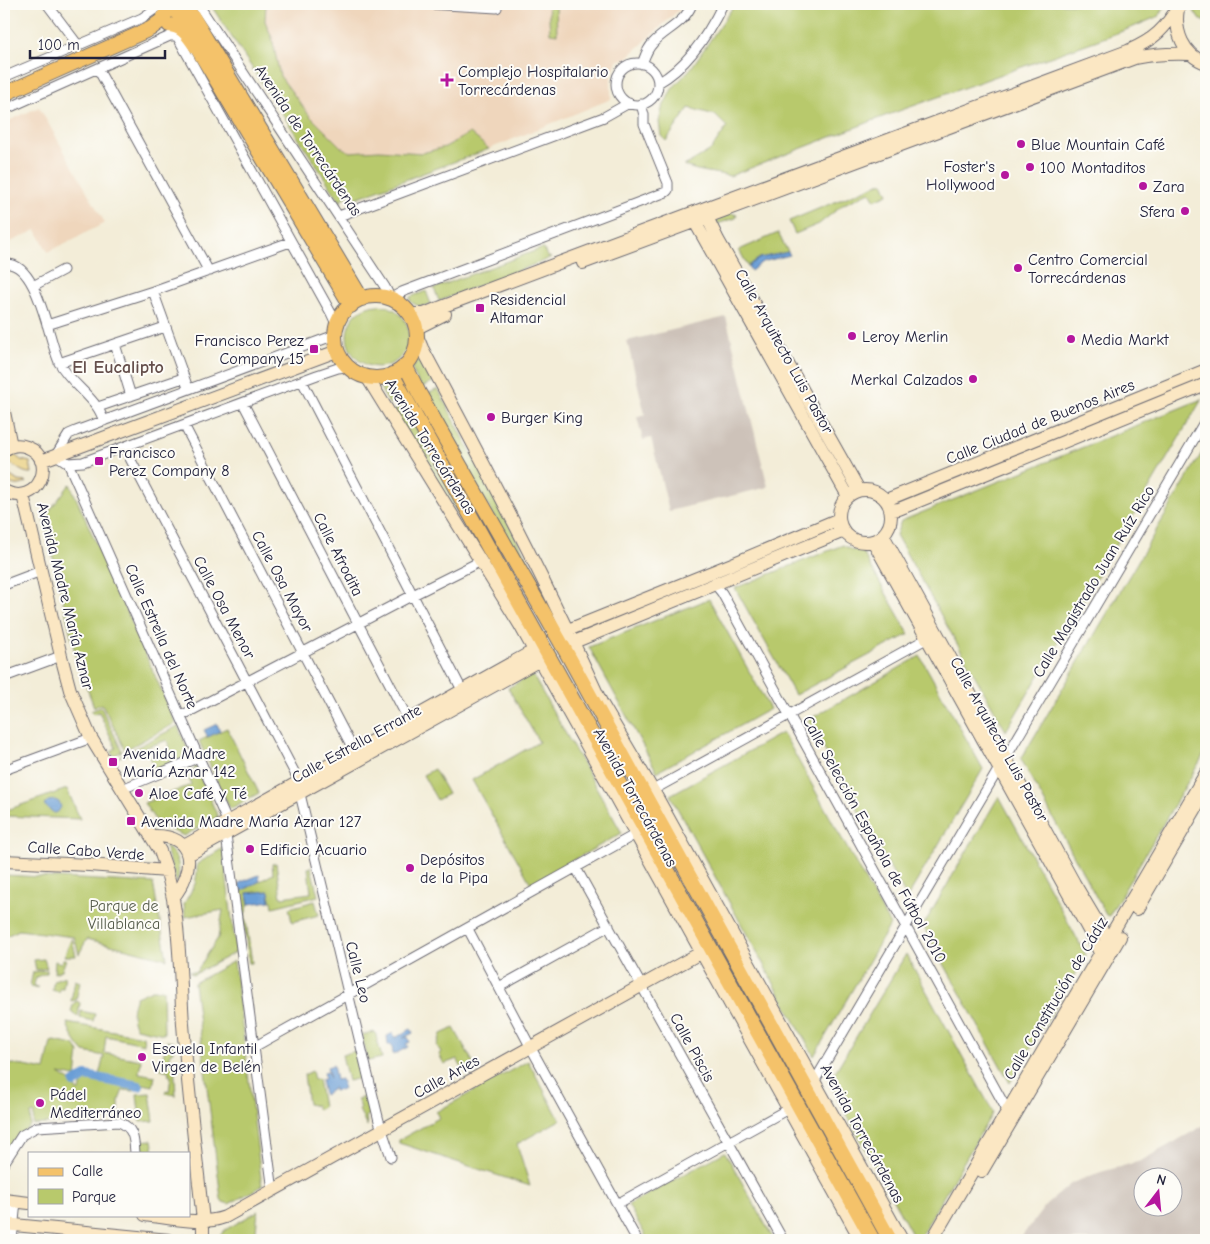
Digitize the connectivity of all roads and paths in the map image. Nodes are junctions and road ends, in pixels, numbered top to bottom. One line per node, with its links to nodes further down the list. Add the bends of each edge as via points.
1 (47, 4): 12 (street)
2 (155, 4): 12 (street, via 155,9 142,18)
3 (166, 4): 11 (main road, via 165,18)
4 (198, 4): 23 (street, Avenida de Torrecárdenas)
5 (428, 4): 6 (street, via 497,8)
6 (497, 4)
7 (692, 4): 15 (street, via 684,18 653,42)
8 (723, 4): 18 (street, via 687,60)
9 (1179, 5): 13 (street, via 1178,31); 33 (street, via 1162,31 1147,43 1128,51 424,314)
10 (176, 14): 11 (main road); 16 (street); 25 (street, via 177,36); 32 (main road); 32 (main road, Avenida de Torrecárdenas, via 193,17)
11 (150, 29): 19 (main road)
12 (78, 45): 17 (street)
13 (1191, 54): 14 (street); 24 (street, via 1134,58)
14 (1206, 63)
15 (642, 64): 18 (street, via 651,69); 20 (street, via 626,66 616,79 619,95)
16 (98, 68): 22 (street); 28 (street)
17 (4, 77)
18 (658, 83): 21 (street, via 654,97)
19 (4, 94)
20 (629, 104): 21 (street); 23 (street, via 604,117)
21 (641, 104): 31 (street, via 644,124 668,190)
22 (4, 110)
23 (339, 216): 31 (street, Avenida de Torrecárdenas)
24 (701, 219): 37 (street, via 436,318); 63 (street, Calle Arquitecto Luis Pastor)
25 (290, 242): 28 (street); 36 (street)
26 (4, 264): 29 (street, via 10,263 21,269)
27 (63, 270): 29 (street)
28 (210, 271): 30 (street)
29 (33, 286): 34 (street)
30 (153, 291): 34 (street); 35 (street)
31 (389, 298): 32 (main road, via 376,296); 33 (main road)
32 (357, 303): 36 (main road, via 342,317)
33 (412, 314): 37 (main road)
34 (47, 325): 40 (street)
35 (165, 327): 38 (street); 46 (street)
36 (336, 331): 39 (main road); 49 (street)
37 (417, 332): 41 (main road, via 414,353); 74 (street, Avenida Torrecárdenas, via 422,348)
38 (115, 344): 40 (street); 50 (street)
39 (337, 351): 42 (main road); 59 (street)
40 (59, 362): 52 (street)
41 (405, 365): 44 (main road); 94 (main road, Avenida Torrecárdenas)
42 (347, 367): 45 (main road); 47 (street)
43 (1206, 370): 65 (street, Calle Ciudad de Buenos Aires, via 917,489)
44 (392, 374): 45 (main road); 142 (main road, Avenida Torrecárdenas)
45 (367, 377): 68 (street, Avenida Torrecárdenas)
46 (183, 378): 49 (street); 50 (street)
47 (302, 381): 51 (street); 72 (street)
48 (1206, 384): 65 (street, Calle Ciudad de Buenos Aires, via 899,509)
49 (188, 388): 55 (street)
50 (131, 396): 52 (street)
51 (244, 403): 56 (street); 73 (street, Calle Afrodita)
52 (98, 407): 55 (street)
53 (4, 412): 58 (street)
54 (1206, 419): 91 (street, Calle Magistrado Juan Ruíz Rico)
55 (104, 421): 59 (street, via 69,434)
56 (184, 425): 57 (street); 77 (street, Calle Osa Mayor)
57 (124, 447): 61 (street, via 83,462); 82 (street, Calle Osa Menor)
58 (8, 448): 60 (street, via 20,445 28,448)
59 (56, 455): 60 (street); 61 (street)
60 (41, 461): 64 (street, via 43,472 40,481)
61 (68, 463): 86 (street, Calle Estrella del Norte)
62 (4, 491): 64 (street)
63 (853, 493): 65 (street, via 874,491); 66 (street, via 842,502)
64 (23, 495): 69 (street, Avenida Madre María Aznar)
65 (888, 505): 67 (street, via 891,519 888,528)
66 (841, 525): 67 (street, via 856,540 864,542); 70 (street); 74 (street, via 732,564)
67 (878, 538): 75 (street, Calle Arquitecto Luis Pastor); 91 (street, Calle Arquitecto Luis Pastor)
68 (482, 561): 72 (street); 78 (street, Avenida Torrecárdenas)
69 (41, 571): 71 (street); 79 (street, Avenida Madre María Aznar)
70 (714, 583): 76 (street); 85 (street, Calle Selección Española de Fútbol 2010)
71 (4, 585)
72 (413, 595): 73 (street); 83 (street)
73 (359, 625): 77 (street); 87 (street, Calle Afrodita)
74 (568, 630): 76 (street, Avenida Torrecárdenas)
75 (926, 639): 85 (street); 91 (street, Calle Arquitecto Luis Pastor)
76 (574, 642): 84 (street, Avenida Torrecárdenas)
77 (303, 653): 82 (street); 89 (street, Calle Osa Mayor)
78 (538, 655): 80 (street, Calle Estrella Errante); 101 (street, Avenida Torrecárdenas)
79 (61, 656): 81 (street); 88 (street, Avenida Madre María Aznar, via 70,690)
80 (520, 664): 83 (street, Calle Estrella Errante); 95 (street, Calle Estrella Errante)
81 (4, 677)
82 (248, 682): 86 (street); 95 (street, Calle Osa Menor)
83 (462, 690): 87 (street, Calle Estrella Errante)
84 (602, 704): 94 (street, Avenida Torrecárdenas); 97 (street, Avenida Torrecárdenas)
85 (788, 714): 97 (street); 109 (street, Calle Selección Española de Fútbol 2010)
86 (181, 716): 99 (street, Calle Estrella del Norte)
87 (408, 719): 89 (street, Calle Estrella Errante)
88 (91, 738): 92 (street); 96 (street, Avenida Madre María Aznar)
89 (354, 751): 95 (street, Calle Estrella Errante)
90 (192, 760): 96 (street)
91 (1002, 764): 109 (street, Calle Magistrado Juan Ruíz Rico); 111 (street, Calle Arquitecto Luis Pastor); 113 (street, Calle Arquitecto Luis Pastor)
92 (4, 770)
93 (1206, 773): 111 (street, Calle Constitución de Cádiz)
94 (639, 786): 143 (main road, Avenida Torrecárdenas)
95 (300, 787): 99 (street, Calle Estrella Errante); 100 (street, Calle Estrella Errante); 116 (street, Calle Leo)
96 (122, 789): 102 (street, Avenida Madre María Aznar)
97 (653, 790): 119 (street, Avenida Torrecárdenas)
98 (1206, 791): 146 (street, Calle Constitución de Cádiz)
99 (227, 821): 103 (street, Calle Estrella Errante)
100 (226, 834): 103 (street, Calle Estrella Errante); 117 (street)
101 (636, 834): 105 (street); 112 (street, Avenida Torrecárdenas)
102 (152, 836): 103 (street, via 174,840); 106 (street, Avenida Madre María Aznar)
103 (186, 850): 107 (street, via 188,872)
104 (4, 862): 106 (street, Calle Cabo Verde)
105 (576, 868): 108 (street, Calle Piscis); 110 (street)
106 (166, 871): 107 (street, Avenida Madre María Aznar)
107 (173, 898): 132 (street, Avenida Madre María Aznar, via 188,1090)
108 (609, 926): 114 (street, Calle Piscis); 115 (street)
109 (906, 926): 119 (street, Calle Magistrado Juan Ruíz Rico); 121 (street, Calle Selección Española de Fútbol 2010)
110 (468, 929): 115 (street); 116 (street)
111 (1108, 940): 113 (street, Calle Constitución de Cádiz)
112 (702, 952): 114 (street, Calle Aries); 120 (street, Avenida Torrecárdenas)
113 (1100, 953): 121 (street, Calle Constitución de Cádiz)
114 (642, 986): 118 (street, Calle Aries); 123 (street, Calle Piscis)
115 (499, 987): 118 (street)
116 (348, 993): 117 (street); 122 (street, Calle Leo)
117 (254, 1047): 127 (street)
118 (531, 1048): 122 (street, Calle Aries); 129 (street)
119 (814, 1082): 144 (street, Avenida Torrecárdenas)
120 (788, 1109): 123 (street); 141 (street, Avenida Torrecárdenas)
121 (1007, 1110): 145 (street, Calle Constitución de Cádiz)
122 (382, 1131): 125 (street, Calle Leo); 127 (street, Calle Aries)
123 (728, 1142): 129 (street); 140 (street, Calle Piscis)
124 (135, 1152): 126 (street, via 132,1132 119,1122 37,1127 22,1135)
125 (391, 1157)
126 (4, 1163)
127 (273, 1191): 132 (street, Calle Aries, via 226,1217)
128 (16, 1202): 133 (street)
129 (617, 1204): 139 (street)
130 (152, 1216): 131 (street, Calle Aries)
131 (188, 1221): 132 (street, Calle Aries); 137 (street)
132 (203, 1221): 138 (street, Avenida Madre María Aznar)
133 (9, 1224): 134 (street); 135 (street)
134 (99, 1237): 136 (street)
135 (12, 1240)
136 (169, 1240)
137 (186, 1240): 138 (street)
138 (203, 1240)
139 (637, 1240)
140 (783, 1240)
141 (861, 1240)
142 (873, 1240)
143 (890, 1240)
144 (902, 1240)
145 (932, 1240)
146 (941, 1240)

